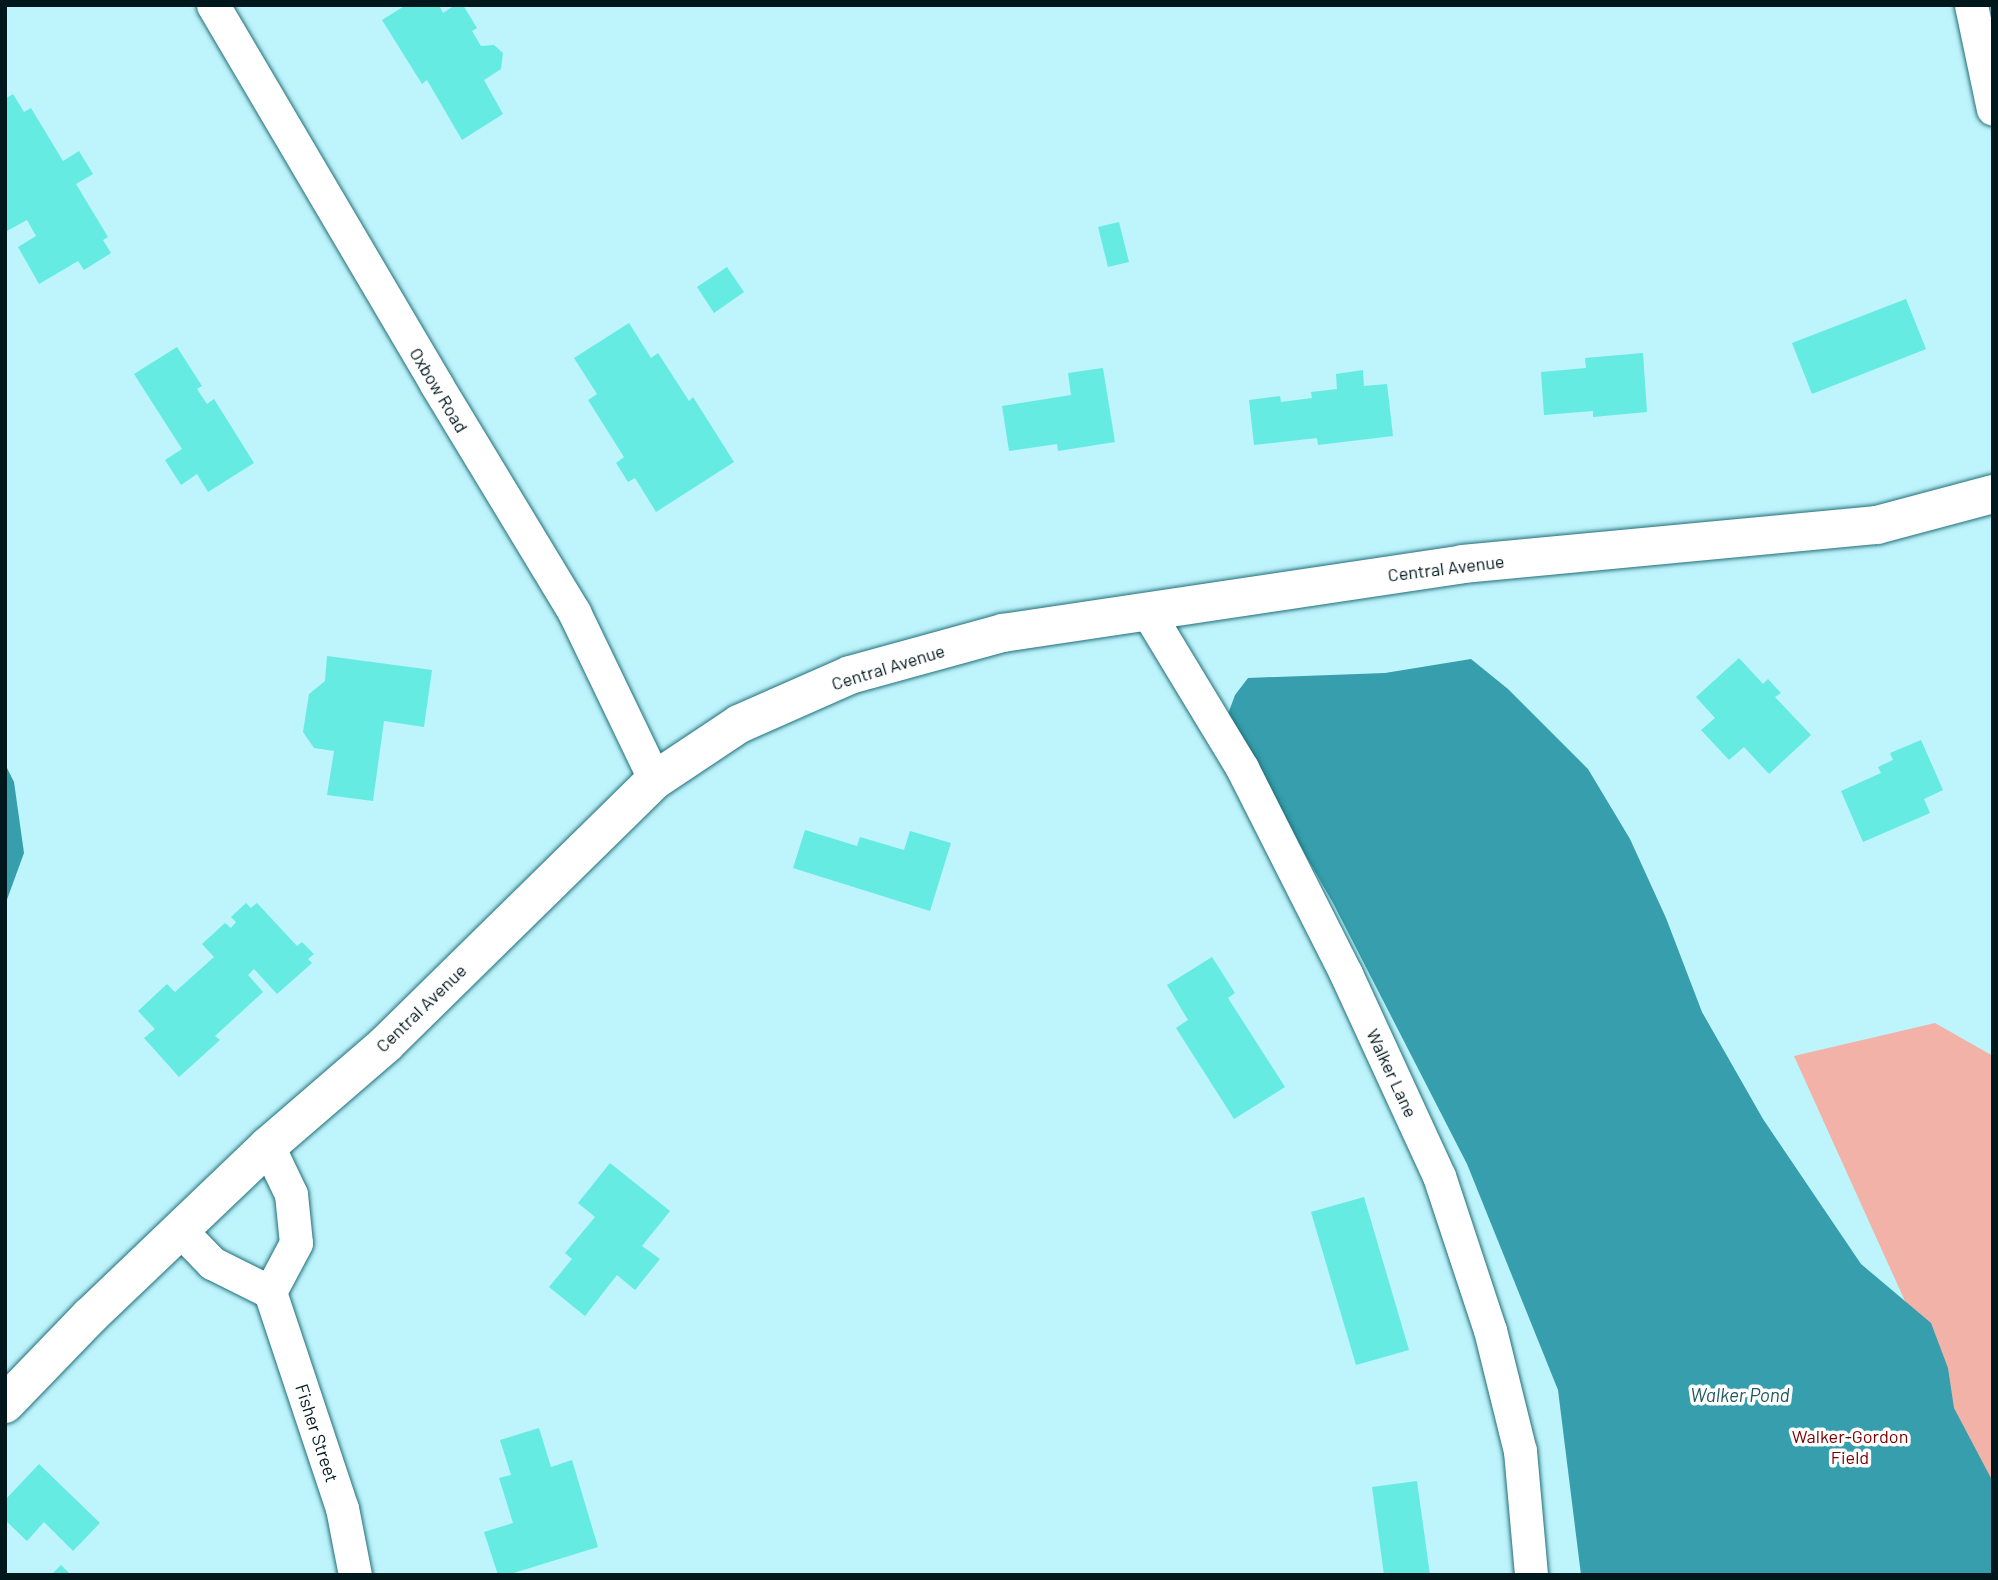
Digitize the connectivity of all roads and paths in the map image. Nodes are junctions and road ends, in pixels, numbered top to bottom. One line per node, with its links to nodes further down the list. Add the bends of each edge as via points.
1 (213, 5): 6 (street, Oxbow Road, via 574,612)
2 (1971, 5): 3 (street)
3 (1993, 110)
4 (1993, 494): 5 (main road, Central Avenue, via 1877,525 1463,564)
5 (1147, 611): 6 (main road, Central Avenue, via 1003,633 850,675 739,724); 12 (street, Walker Lane, via 1242,768 1346,974 1439,1176 1490,1330 1520,1451)
6 (654, 780): 7 (main road, Central Avenue, via 386,1044)
7 (268, 1146): 8 (main road, Central Avenue); 9 (street, via 291,1194 296,1243)
8 (181, 1231): 9 (street, via 212,1263); 10 (main road, Central Avenue)
9 (270, 1292): 11 (street, Fisher Street, via 342,1508)
10 (5, 1404)
11 (355, 1575)
12 (1531, 1575)

